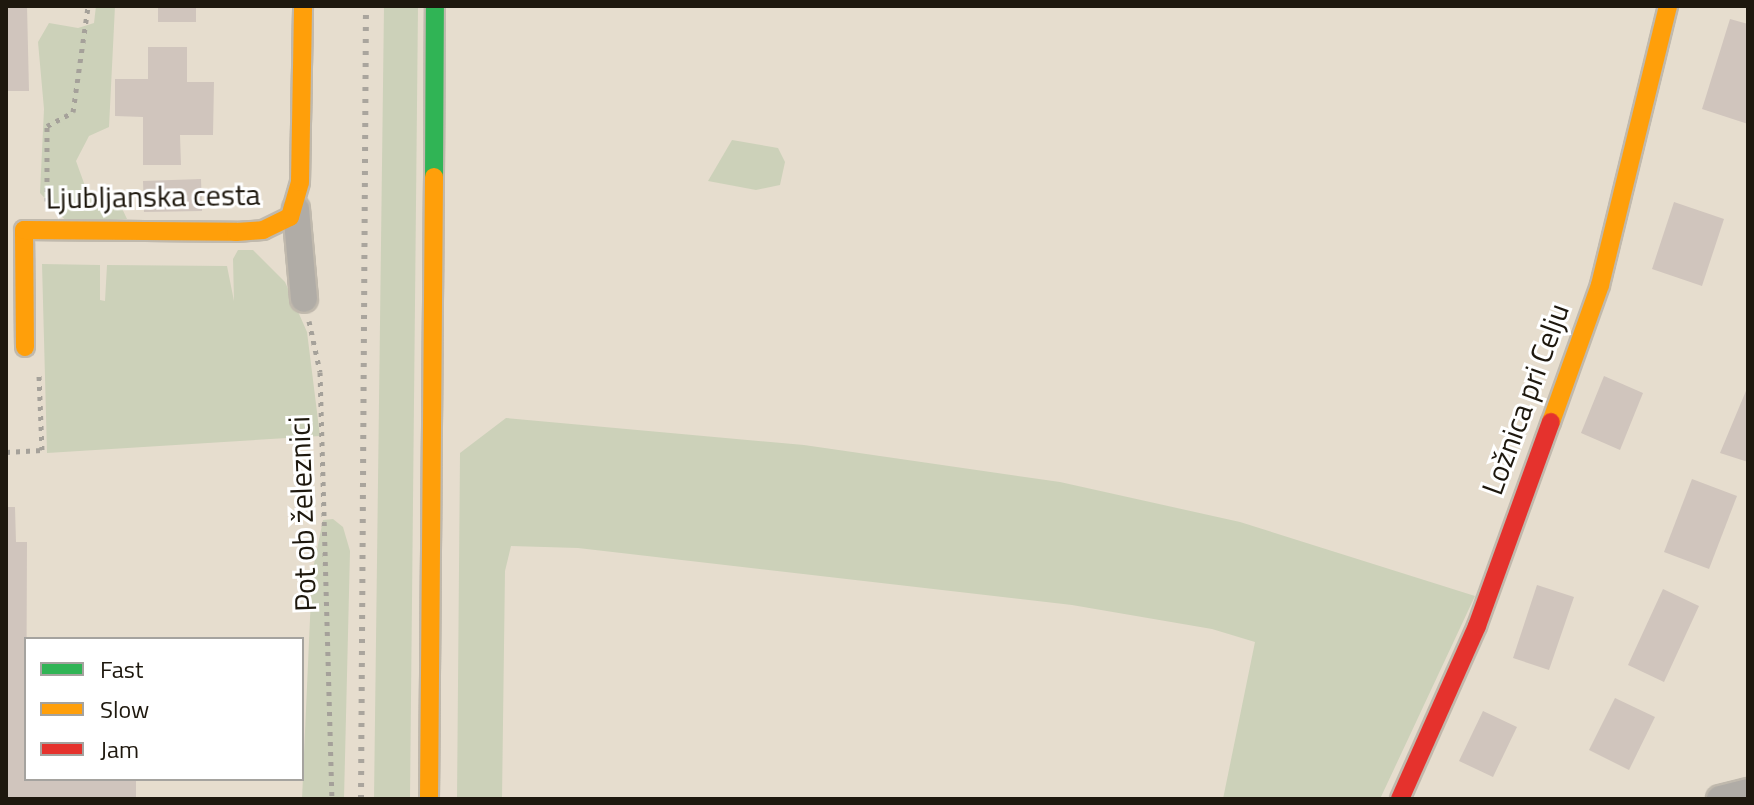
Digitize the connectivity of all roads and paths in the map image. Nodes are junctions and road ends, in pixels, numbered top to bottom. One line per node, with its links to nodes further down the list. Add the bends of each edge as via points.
1 (88, 6): 6 (path, via 73,112 47,126)
2 (303, 6): 5 (street, Ljubljanska cesta)
3 (435, 6): 12 (street)
4 (1668, 6): 13 (street, Ložnica pri Celju, via 1600,285 1477,626)
5 (296, 209): 6 (street, Ljubljanska cesta, via 282,224 263,230); 7 (street, Ljubljanska cesta)
6 (46, 230): 8 (street, Ljubljanska cesta, via 24,230)
7 (304, 299): 11 (path, Pot ob železnici, via 320,372)
8 (25, 347): 9 (path, via 25,363 39,363 42,450)
9 (6, 452)
10 (1748, 792): 14 (street)
11 (332, 799)
12 (429, 799)
13 (1400, 799)
14 (1720, 799)

